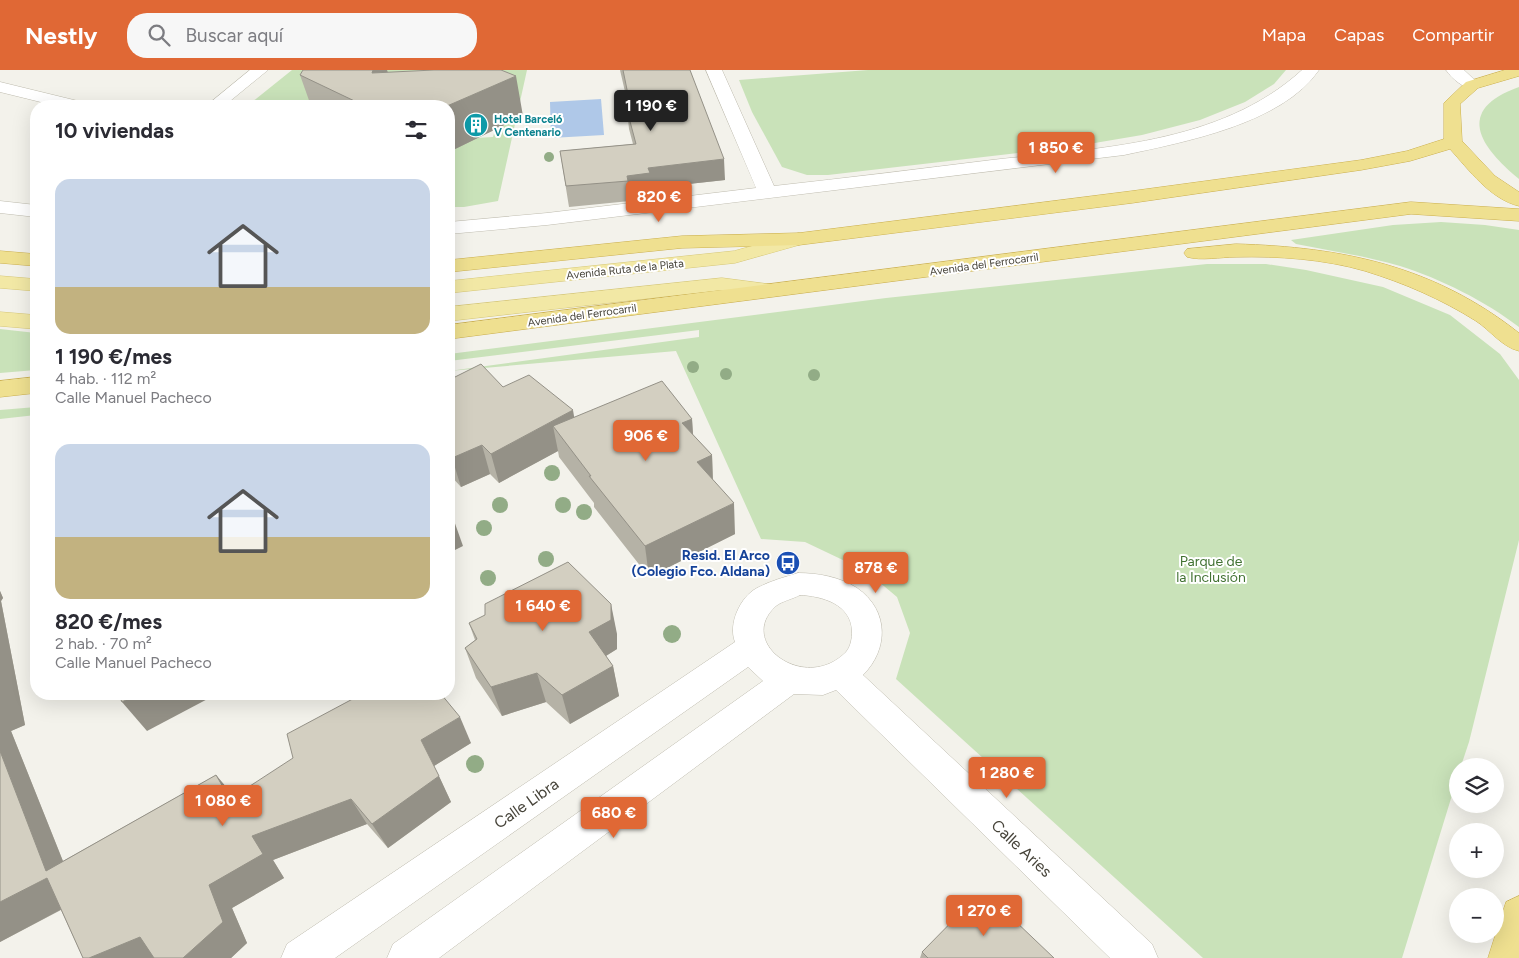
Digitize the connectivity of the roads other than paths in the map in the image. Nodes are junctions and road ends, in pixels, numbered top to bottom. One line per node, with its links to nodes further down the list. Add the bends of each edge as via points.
1 (260, 70): 10 (street)
2 (714, 70): 12 (street)
3 (1311, 70): 12 (street, via 1300,82 1257,112 1198,133 1134,148)
4 (1454, 70): 7 (street)
5 (1514, 70): 6 (street)
6 (1519, 71): 7 (highway)
7 (1472, 85): 11 (highway, via 1452,103)
8 (0, 87): 9 (street)
9 (52, 100)
10 (222, 100)
11 (1453, 142): 13 (highway, via 1488,180); 20 (highway, via 1410,156 1361,165)
12 (768, 193): 18 (street)
13 (1519, 200)
14 (0, 207): 15 (street)
15 (30, 210)
16 (455, 214): 18 (street, via 533,214)
17 (1519, 215): 24 (highway, Avenida del Ferrocarril, via 1411,208)
18 (547, 219): 19 (street)
19 (455, 227)
20 (799, 240): 23 (highway, via 682,242); 27 (main road, Avenida Ruta de la Plata, via 735,257)
21 (0, 257): 22 (highway)
22 (30, 260)
23 (455, 265)
24 (869, 279): 28 (highway, Avenida del Ferrocarril); 33 (highway, via 1001,271 1216,250 1313,255 1396,273 1433,288 1468,306)
25 (0, 282): 26 (main road)
26 (30, 284)
27 (455, 286)
28 (768, 290): 29 (main road, Avenida Ruta de la Plata, via 722,284); 32 (highway, Avenida del Ferrocarril)
29 (455, 313)
30 (0, 318): 31 (main road)
31 (30, 321)
32 (455, 331)
33 (1519, 344)
34 (30, 386): 35 (highway)
35 (0, 389)
36 (751, 648): 37 (street, via 747,634 749,620 755,607 766,596 779,588 818,584 836,590 852,601 863,614 868,631 866,648 857,663); 38 (street, via 766,667); 40 (street, Calle Libra)
37 (842, 675): 38 (street, via 808,682); 42 (street, Calle Aries)
38 (790, 679): 41 (street)
39 (1519, 915): 43 (highway)
40 (300, 958)
41 (407, 958)
42 (1138, 958)
43 (1508, 958)

